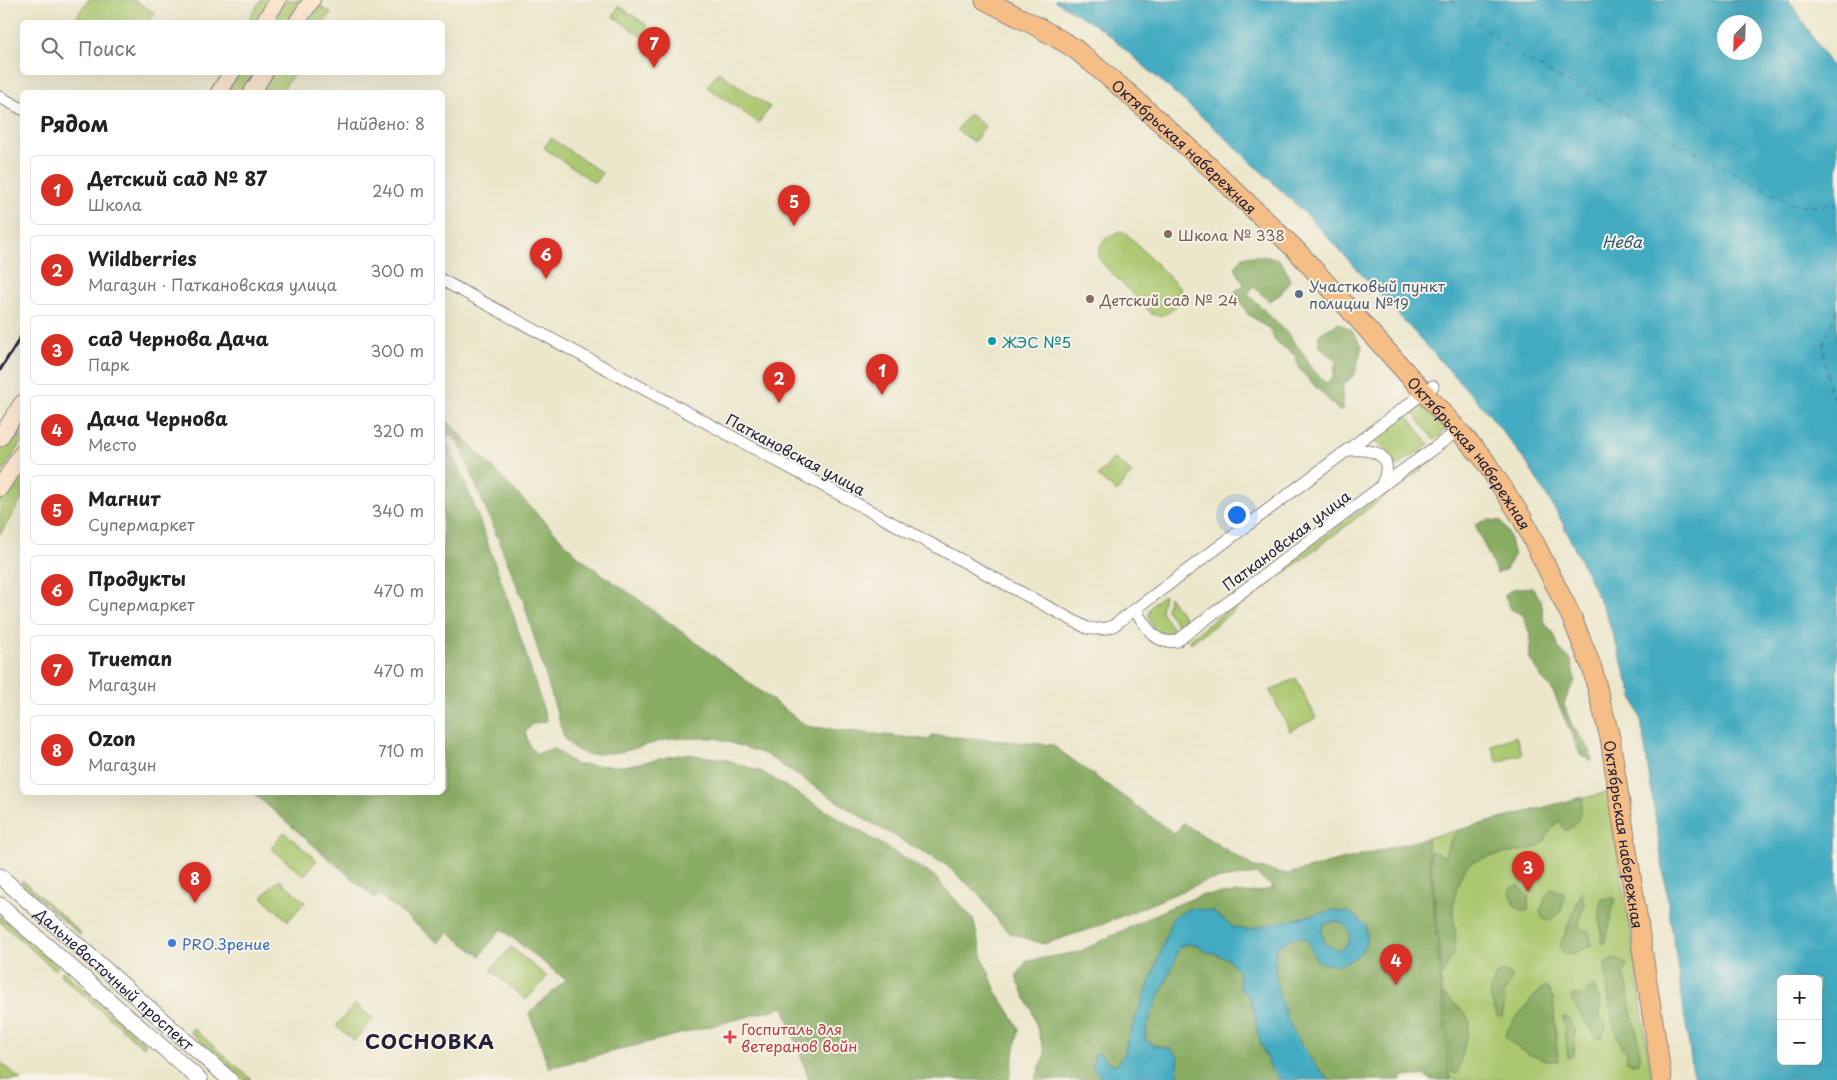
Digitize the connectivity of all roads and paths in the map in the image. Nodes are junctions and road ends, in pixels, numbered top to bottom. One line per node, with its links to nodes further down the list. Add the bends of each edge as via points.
1 (278, 0): 5 (main road)
2 (312, 0): 6 (main road)
3 (985, 0): 14 (main road, Октябрьская набережная, via 1074,48 1158,120 1250,204)
4 (1010, 0): 14 (main road, Октябрьская набережная, via 1082,40 1195,137 1303,240 1347,287)
5 (265, 20)
6 (298, 20)
7 (230, 75): 9 (main road)
8 (263, 75): 10 (main road)
9 (220, 90)
10 (253, 90)
11 (0, 98): 12 (street)
12 (20, 108)
13 (445, 282): 22 (street, Паткановская улица, via 1087,628 1105,630)
14 (1429, 389): 16 (main road, Октябрьская набережная); 18 (street, Паткановская улица); 28 (main road, Октябрьская набережная, via 1488,447 1528,502 1584,615 1603,666 1621,735)
15 (20, 406): 17 (main road)
16 (1459, 430): 20 (street, Паткановская улица); 27 (main road, Октябрьская набережная, via 1483,458 1522,518 1572,618 1592,668 1610,738)
17 (0, 438)
18 (1347, 450): 20 (street, via 1363,449 1380,454 1386,467); 22 (street, Паткановская улица)
19 (20, 456): 21 (main road)
20 (1381, 487): 22 (street, Паткановская улица, via 1177,641 1160,641)
21 (0, 488)
22 (1135, 610)
23 (0, 876): 26 (street, Дальневосточный проспект)
24 (0, 905): 25 (street, Дальневосточный проспект)
25 (200, 1080)
26 (230, 1080)
27 (1662, 1080)
28 (1675, 1080)

